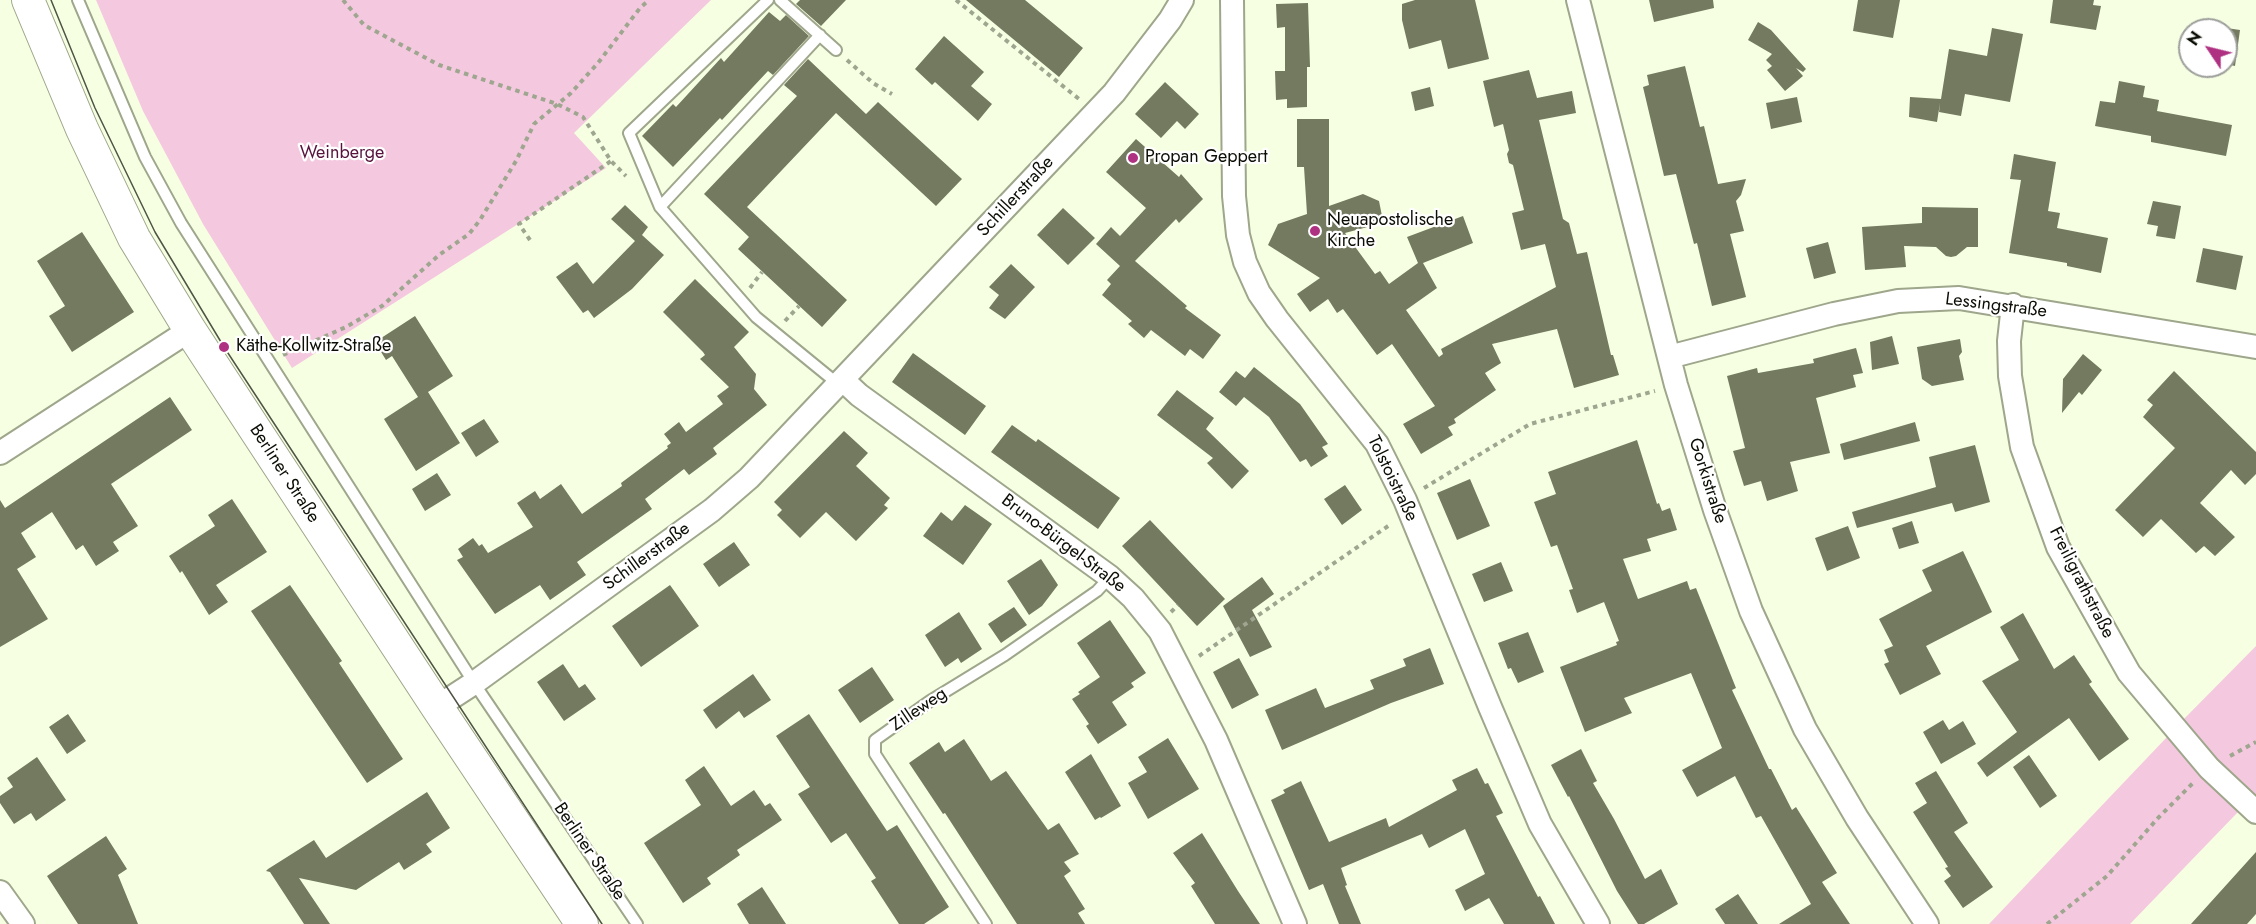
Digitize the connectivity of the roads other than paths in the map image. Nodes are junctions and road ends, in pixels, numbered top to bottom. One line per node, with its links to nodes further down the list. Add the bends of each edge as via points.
1 (28, 0): 12 (street, Berliner Straße, via 122,213)
2 (78, 0): 18 (lane, Berliner Straße, via 145,157 181,223)
3 (768, 0): 10 (lane, via 629,133)
4 (780, 0): 8 (lane)
5 (1182, 0): 15 (street, Schillerstraße, via 1114,93)
6 (1232, 0): 27 (street, Tolstoistraße, via 1234,196 1245,262 1259,293 1278,319 1372,435 1408,505 1540,824)
7 (1578, 0): 14 (street, Gorkistraße)
8 (820, 35): 9 (lane); 10 (lane)
9 (836, 50)
10 (660, 207): 15 (lane, via 756,317)
11 (2013, 305): 13 (street, Lessingstraße); 14 (street, Lessingstraße, via 1959,298 1898,300); 20 (street, Freiligrathstraße, via 2008,341 2010,376 2022,447 2058,547 2129,673 2209,768)
12 (190, 330): 16 (street); 19 (street, Berliner Straße)
13 (2256, 347)
14 (1669, 357): 28 (street, Gorkistraße, via 1715,510 1783,684 1857,818)
15 (841, 382): 17 (street, Bruno-Bürgel-Straße); 18 (street, Schillerstraße, via 749,478 712,510)
16 (0, 453)
17 (1110, 577): 25 (lane, Zilleweg, via 1097,591 1024,642 875,740 875,754); 26 (street, Bruno-Bürgel-Straße, via 1160,631 1223,756)
18 (474, 683): 19 (street, Schillerstraße); 24 (lane, Berliner Straße)
19 (437, 707): 23 (street, Berliner Straße)
20 (2256, 812)
21 (0, 893): 22 (street)
22 (22, 924)
23 (582, 924)
24 (637, 924)
25 (986, 924)
26 (1295, 924)
27 (1598, 924)
28 (1927, 924)

